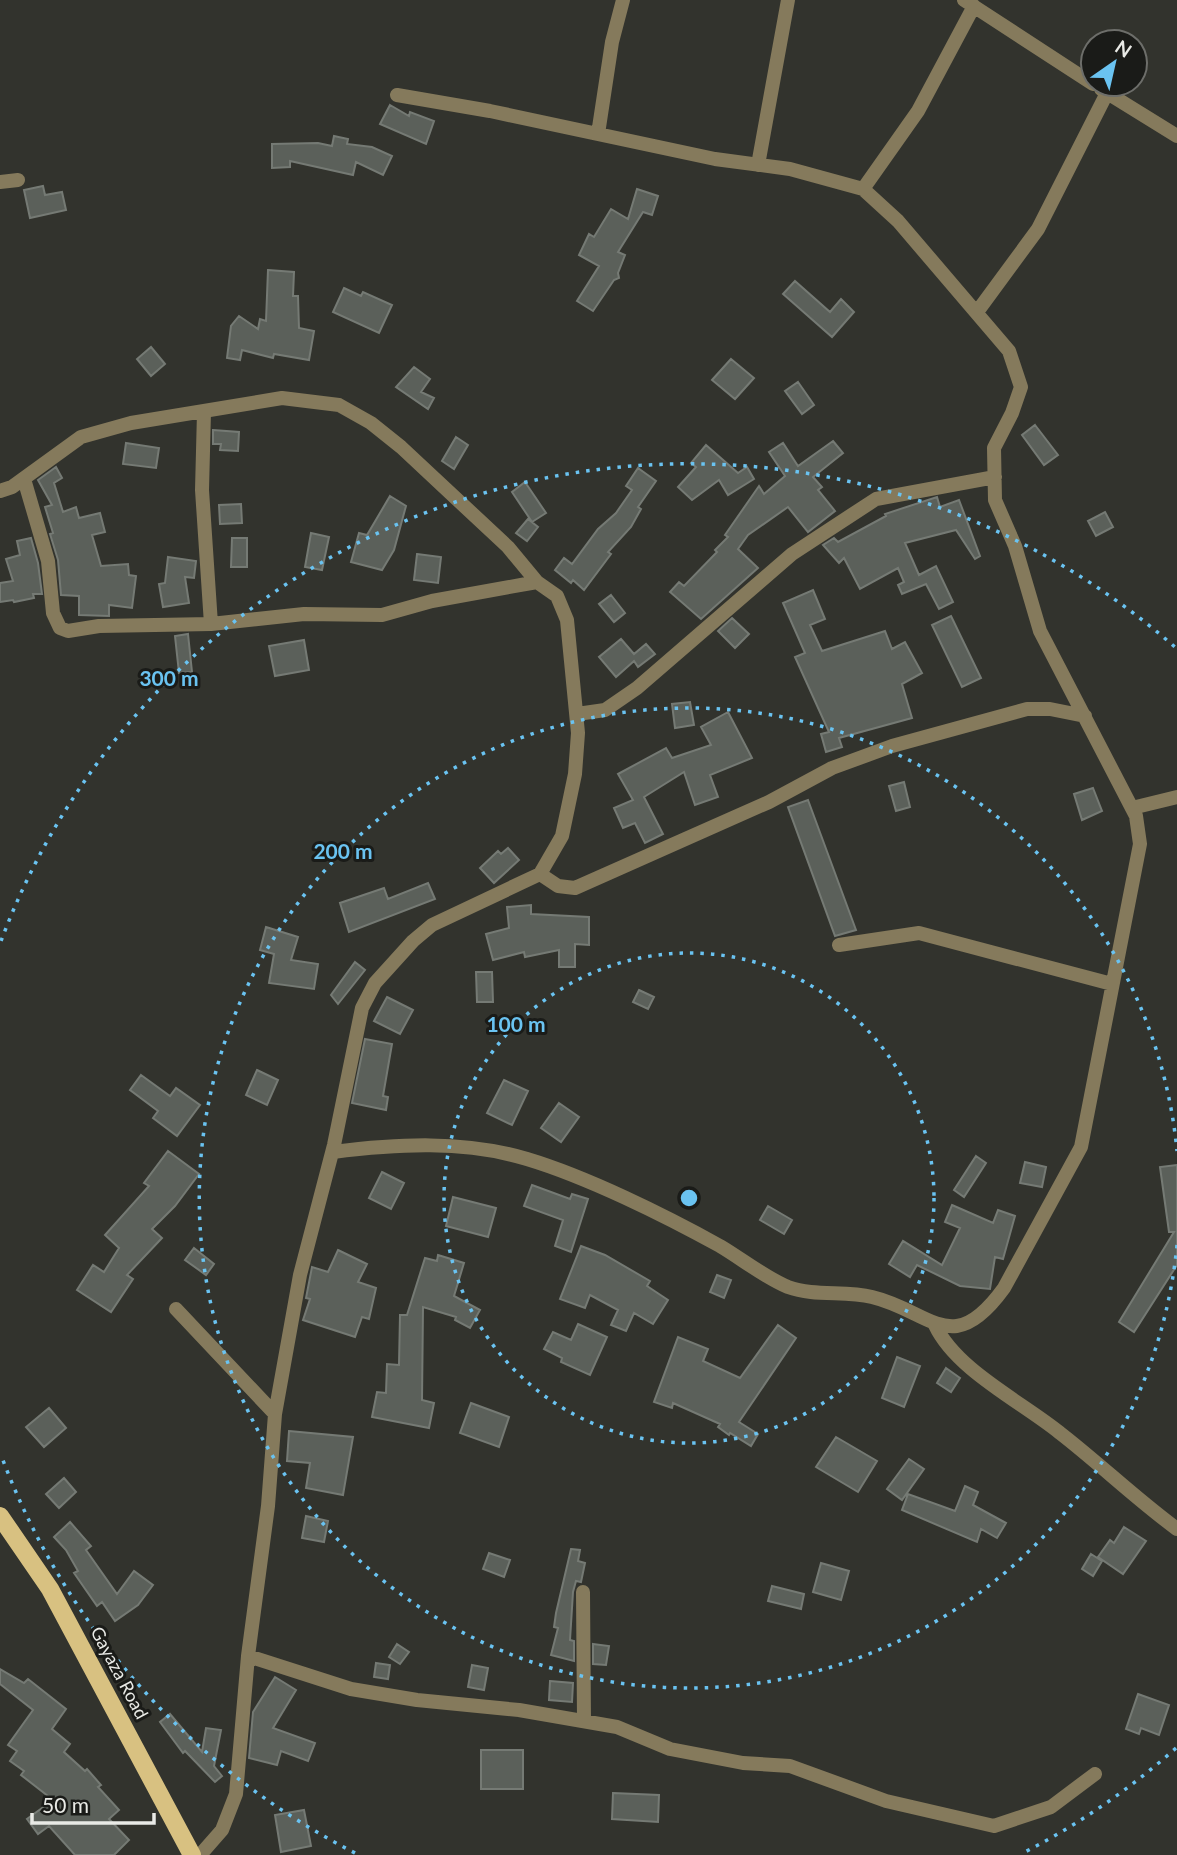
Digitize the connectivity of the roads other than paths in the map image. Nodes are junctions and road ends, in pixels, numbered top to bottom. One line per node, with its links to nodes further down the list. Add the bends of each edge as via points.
1 (623, 0): 8 (street)
2 (788, 0): 10 (street)
3 (969, 3): 4 (street); 13 (street, via 918,111)
4 (1079, 75)
5 (397, 96): 8 (street)
6 (1104, 98): 14 (street, via 1038,229)
7 (1115, 98): 9 (street)
8 (598, 134): 10 (street)
9 (1177, 136)
10 (758, 165): 13 (street)
11 (18, 180): 12 (street)
12 (0, 182)
13 (863, 189): 14 (street, via 898,221)
14 (977, 312): 16 (street, via 1009,351 1021,387 994,448)
15 (204, 412): 17 (street, via 81,437); 19 (street, via 282,398 339,405 401,447 508,547); 20 (street, via 202,490)
16 (995, 477): 21 (street, via 876,499 792,555 636,688 605,710); 22 (street, via 995,500 1015,546 1040,631)
17 (24, 479): 18 (street); 20 (street, via 48,561 53,613 60,628)
18 (0, 491)
19 (537, 582): 20 (street, via 382,615 304,614); 21 (street, via 556,596 567,620)
20 (211, 624)
21 (577, 714): 25 (street, via 575,774 566,822)
22 (1085, 716): 24 (street); 25 (street, via 1027,709 892,746 832,768 769,802 575,888 558,886)
23 (1177, 797): 24 (street)
24 (1132, 808): 27 (street, via 1141,830 1140,844)
25 (540, 874): 28 (street, via 432,925 376,983 357,1026)
26 (839, 945): 27 (street, via 919,933)
27 (1112, 984): 30 (street, via 1081,1147 1073,1164 989,1309 971,1320)
28 (333, 1152): 30 (street, via 435,1144 525,1158 574,1176 718,1245 789,1287 871,1296); 31 (street, via 300,1275)
29 (176, 1309): 31 (street)
30 (935, 1325): 33 (street, via 941,1339 965,1362 1060,1432)
31 (275, 1414): 35 (street, via 268,1506)
32 (0, 1516): 38 (main road, Gayaza Road, via 50,1590)
33 (1177, 1529)
34 (583, 1592): 36 (street)
35 (247, 1656): 36 (street, via 351,1689); 39 (street, via 236,1794 222,1830)
36 (584, 1721): 37 (street, via 617,1727 670,1749 743,1763 790,1766 886,1801 994,1826 1051,1807)
37 (1095, 1774)
38 (192, 1855)
39 (200, 1855)

